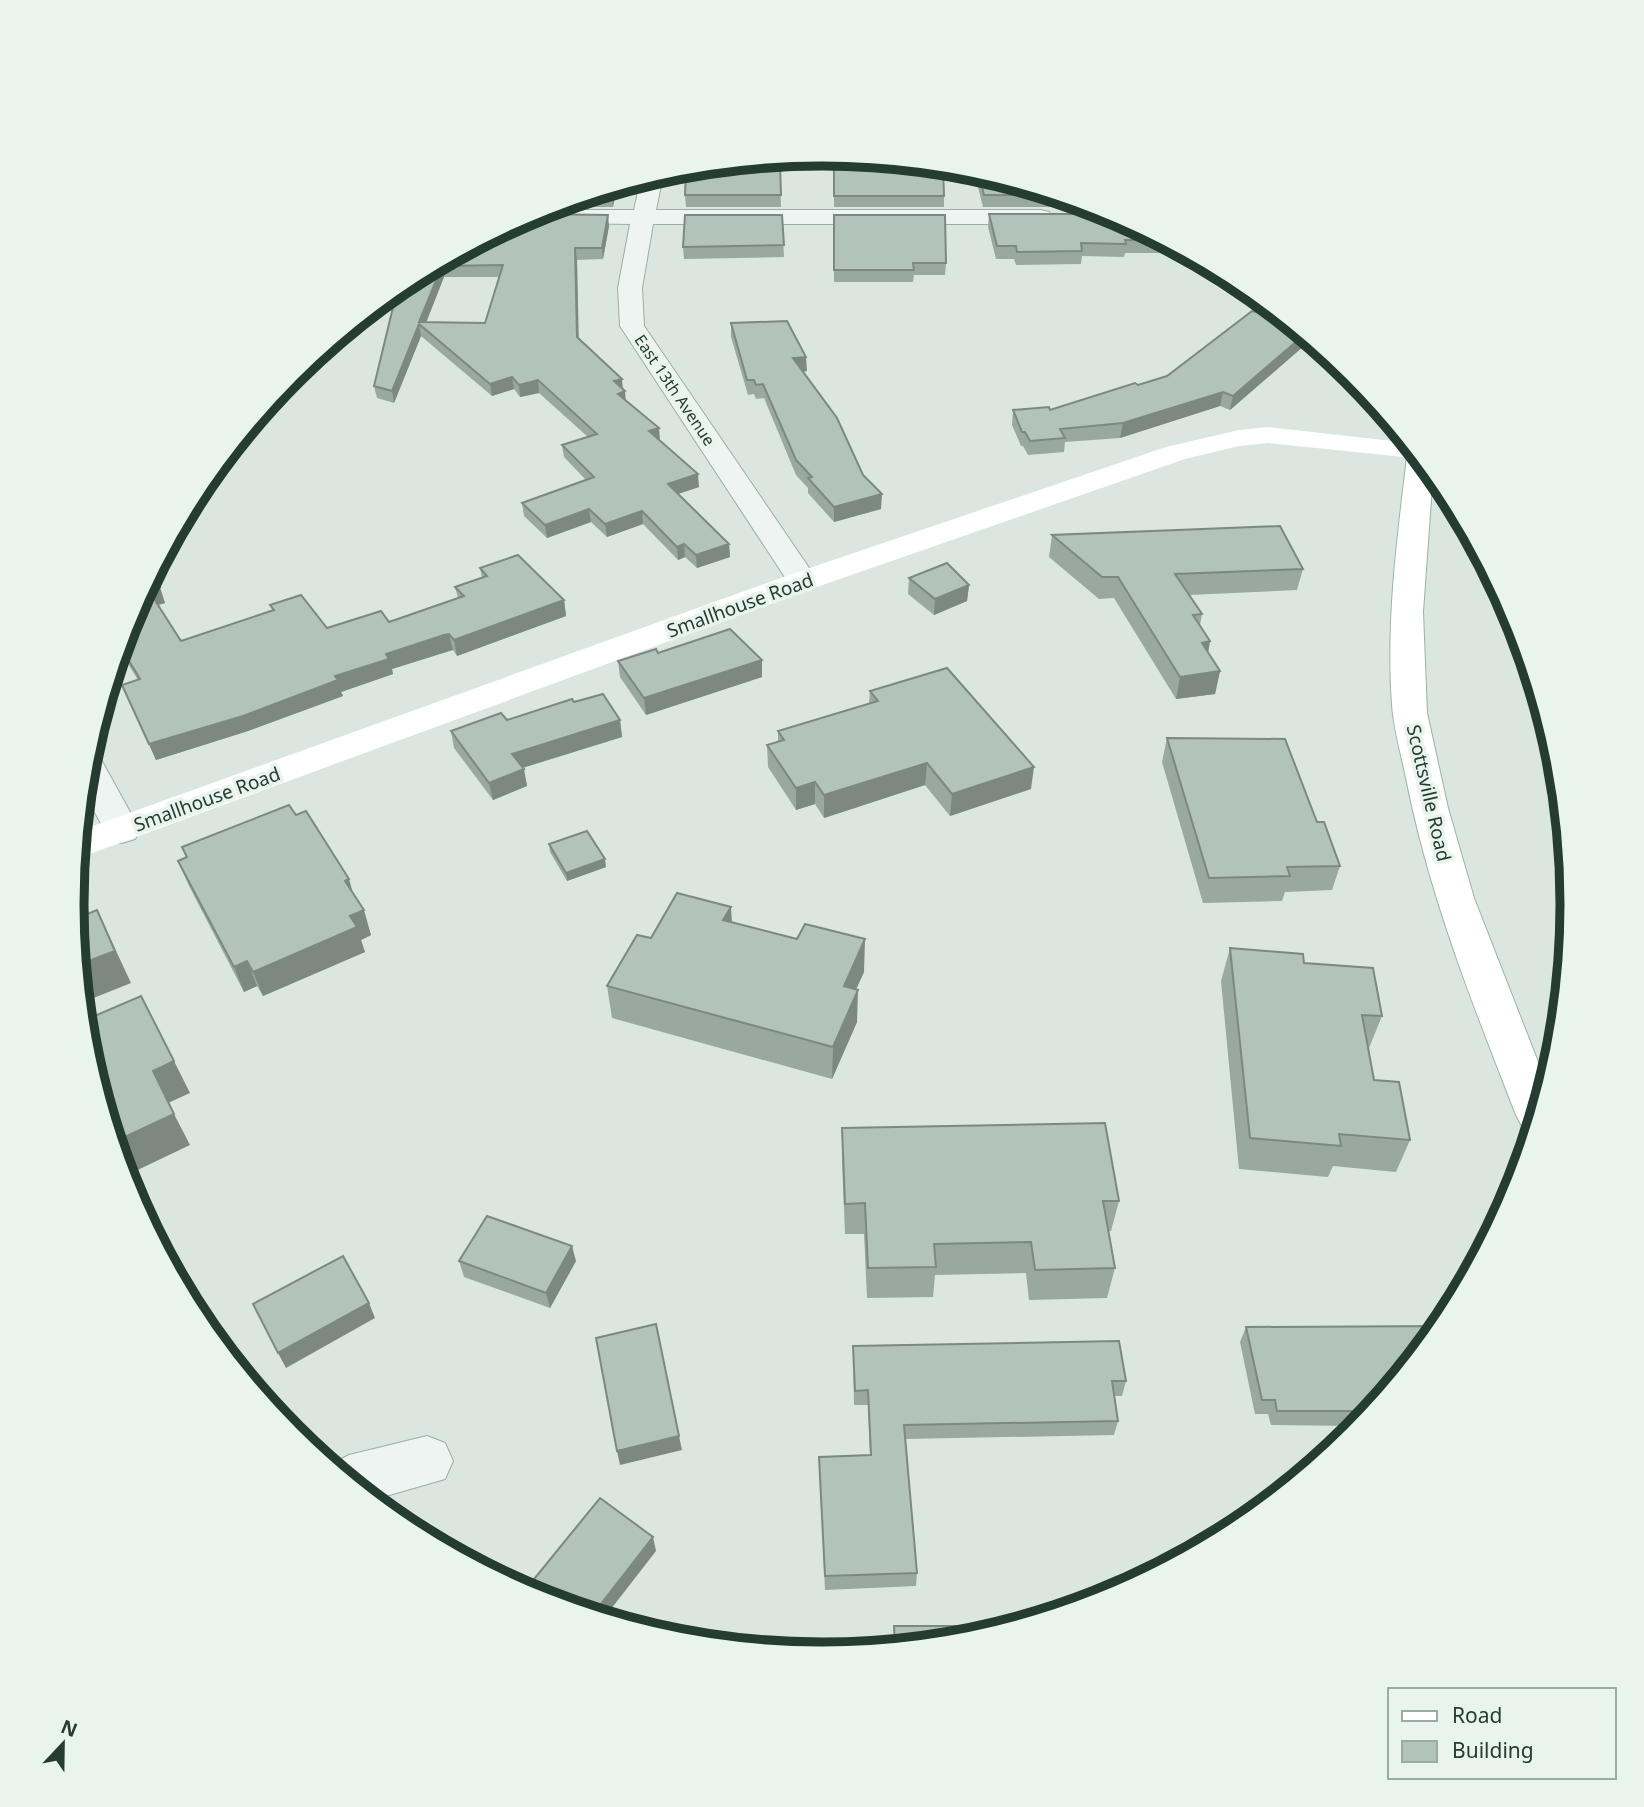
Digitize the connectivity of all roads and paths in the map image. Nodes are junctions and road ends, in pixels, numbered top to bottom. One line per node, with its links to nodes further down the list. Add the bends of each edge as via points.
1 (650, 187): 3 (street, East 13th Avenue)
2 (553, 217): 3 (street)
3 (645, 218): 4 (street); 7 (street, East 13th Avenue, via 632,272 632,326)
4 (1068, 218)
5 (1404, 451): 7 (street, Smallhouse Road, via 1268,436 1208,444)
6 (1420, 471): 11 (street, Scottsville Road, via 1406,642 1409,708 1427,800 1449,876)
7 (803, 582): 9 (street, Smallhouse Road)
8 (95, 779): 9 (street)
9 (122, 830): 10 (street, Smallhouse Road)
10 (87, 842)
11 (1533, 1102)
12 (427, 1461): 13 (street)
13 (360, 1478)

